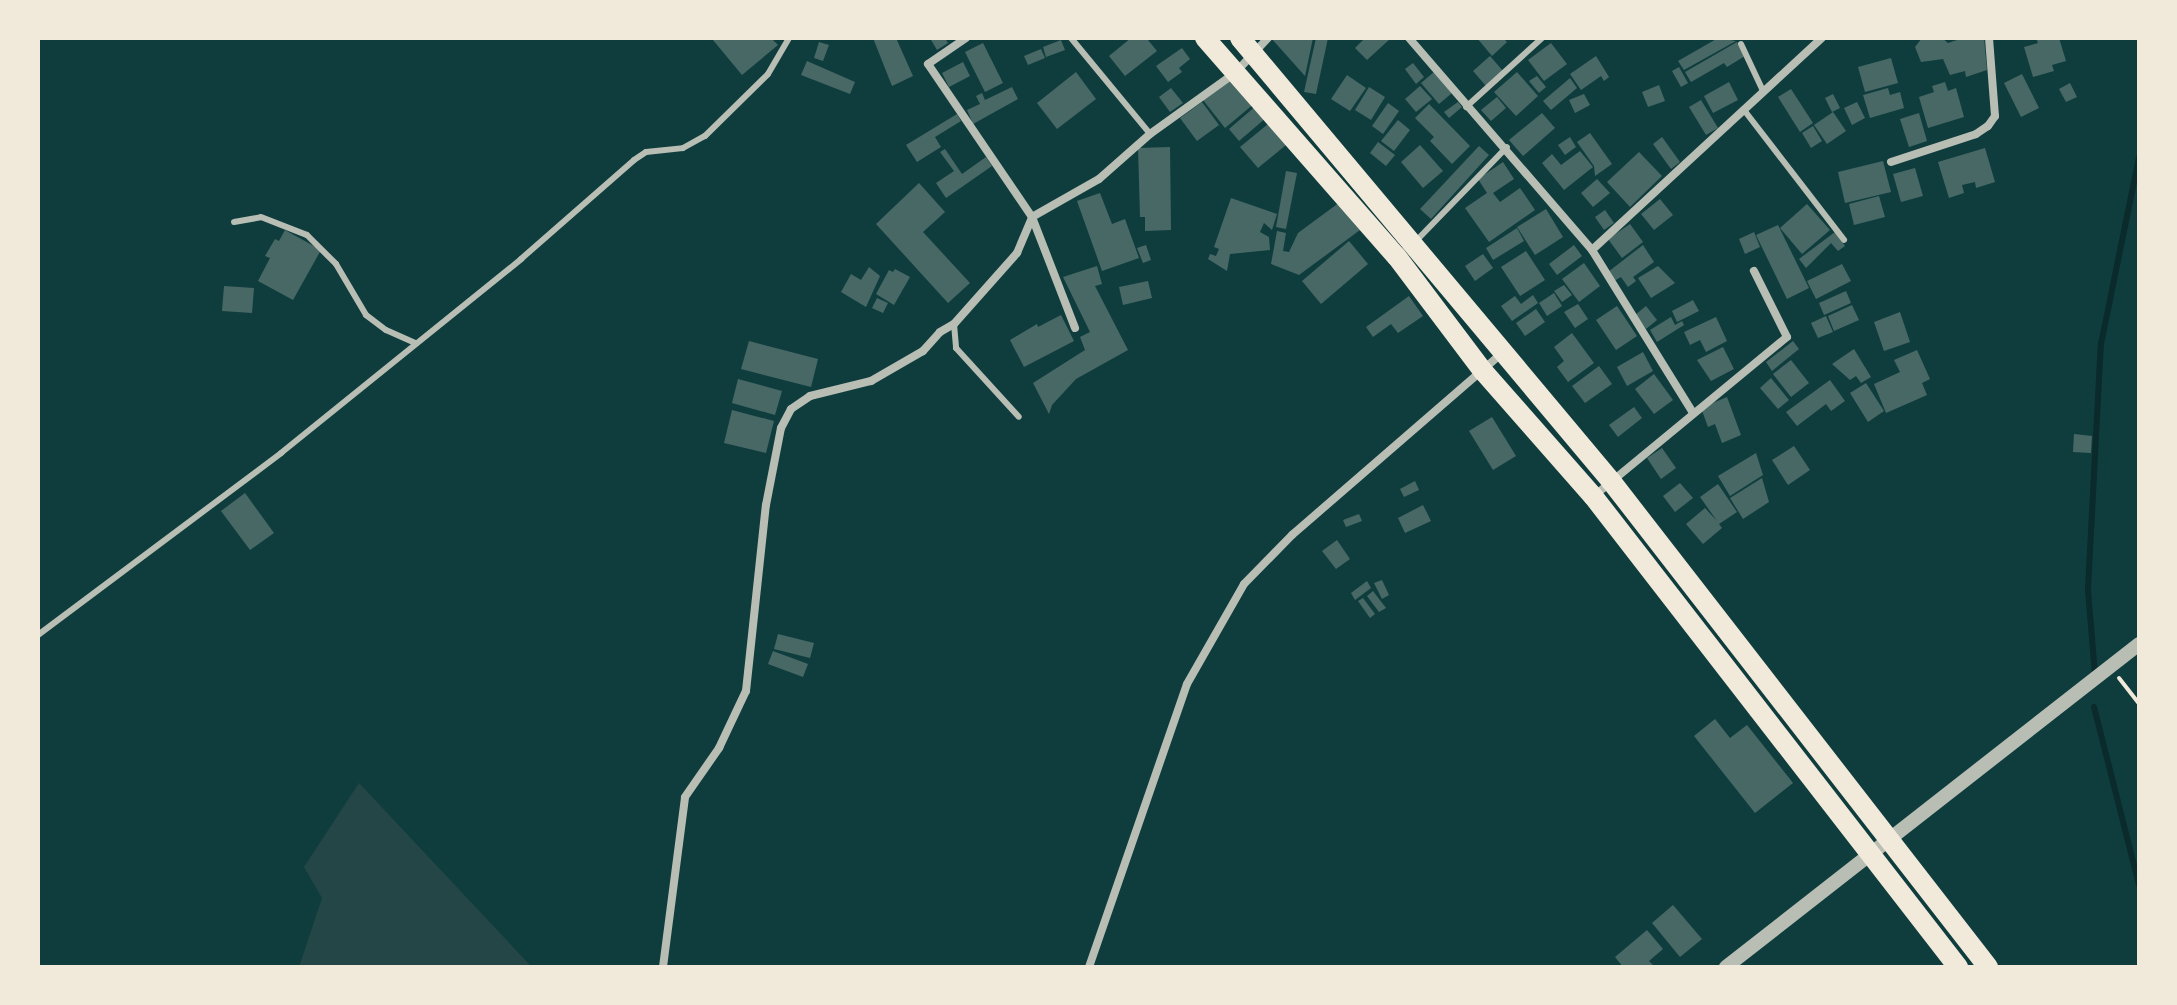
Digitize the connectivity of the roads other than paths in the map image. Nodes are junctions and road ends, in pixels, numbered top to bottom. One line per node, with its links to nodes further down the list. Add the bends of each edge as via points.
1 (789, 38): 28 (lane, via 768,74 705,136 683,148 646,152 634,160)
2 (966, 38): 20 (street, via 928,64)
3 (1071, 38): 17 (lane)
4 (1205, 38): 13 (main road)
5 (1240, 38): 12 (main road)
6 (1268, 38): 12 (street)
7 (1409, 38): 15 (street)
8 (1542, 38): 15 (lane)
9 (1822, 38): 14 (street)
10 (1989, 38): 19 (street, via 1995,116 1988,126)
11 (1741, 44): 14 (lane)
12 (1254, 56): 13 (street); 23 (main road)
13 (1235, 73): 17 (street); 23 (main road)
14 (1763, 91): 16 (street)
15 (1466, 107): 18 (street)
16 (1744, 110): 22 (lane); 24 (street)
17 (1150, 134): 20 (street, via 1099,179)
18 (1507, 147): 23 (lane); 24 (street)
19 (1891, 162)
20 (1032, 217): 26 (street, via 1017,253); 27 (street)
21 (234, 222): 28 (lane, via 261,217 307,235 336,264 366,315)
22 (1844, 240)
23 (1405, 250): 29 (main road); 30 (main road)
24 (1592, 250): 31 (street)
25 (1754, 271): 31 (street, via 1787,337)
26 (954, 324): 32 (lane, via 956,348); 39 (street, via 923,351 871,381 799,400 781,428 766,505 746,691 719,748 685,797)
27 (1075, 328)
28 (415, 343): 35 (lane, via 281,453)
29 (1502, 353): 30 (street); 33 (main road)
30 (1483, 371): 34 (main road); 40 (street, via 1292,535 1244,584 1187,684)
31 (1693, 413): 33 (street)
32 (1019, 417)
33 (1611, 481): 34 (street); 37 (main road)
34 (1593, 496): 38 (main road)
35 (38, 635)
36 (2139, 644): 37 (street)
37 (1889, 843): 38 (street); 43 (main road)
38 (1873, 856): 41 (street); 42 (main road)
39 (663, 967)
40 (1089, 967)
41 (1726, 967)
42 (1958, 967)
43 (1988, 967)

